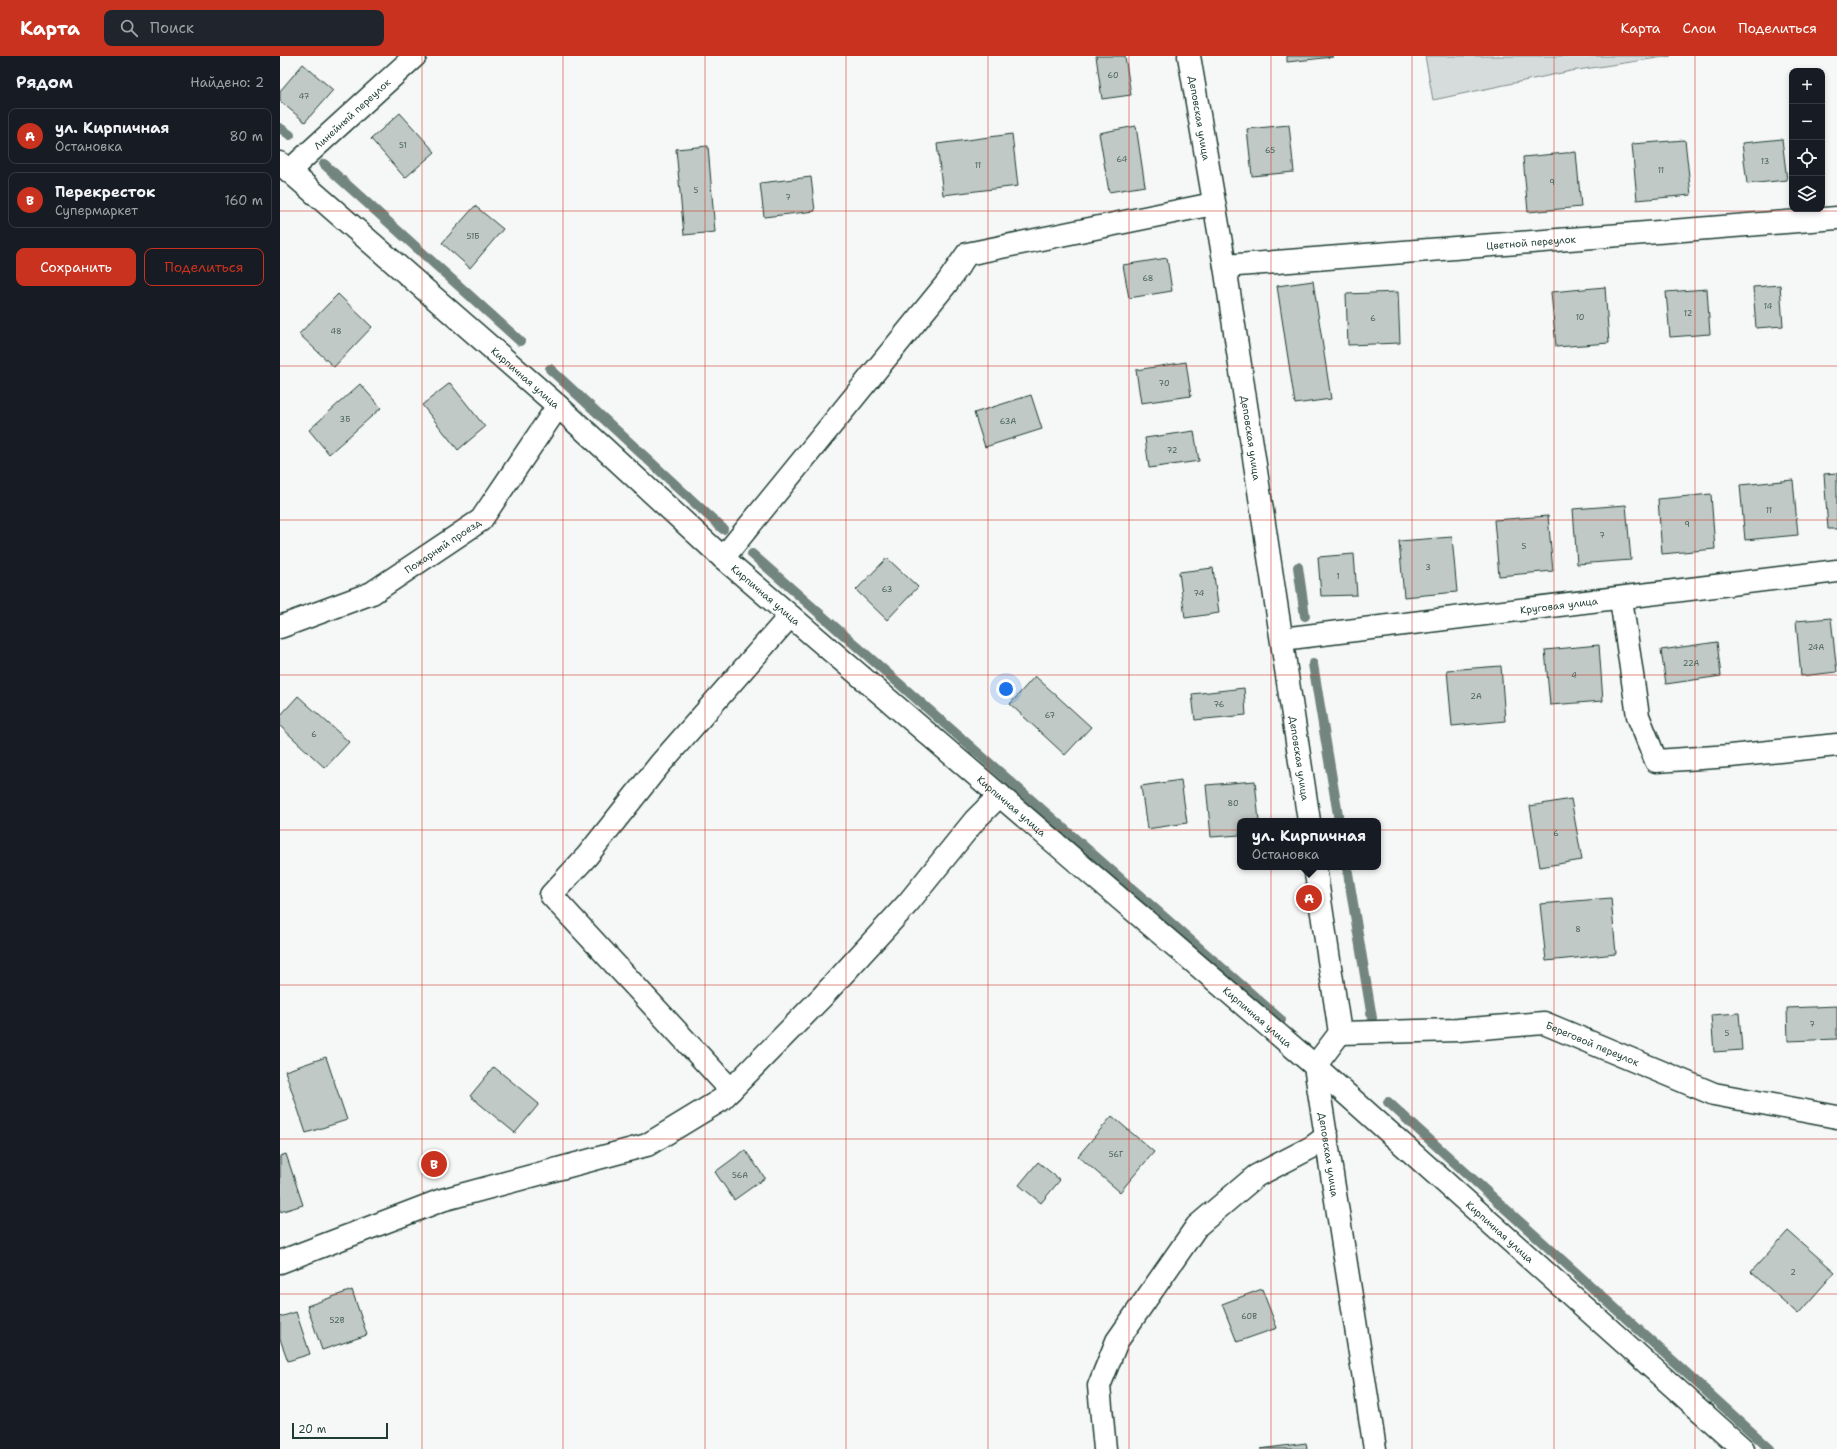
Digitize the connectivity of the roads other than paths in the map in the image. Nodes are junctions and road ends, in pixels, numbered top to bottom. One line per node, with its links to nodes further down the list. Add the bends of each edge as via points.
1 (415, 56): 3 (street, Линейный переулок)
2 (1189, 56): 4 (street, Деповская улица)
3 (284, 167): 7 (street, Кирпичная улица)
4 (1213, 204): 6 (street, Деповская улица); 8 (street, via 967,254 947,283)
5 (1837, 218): 6 (street, Цветной переулок)
6 (1225, 266): 13 (street, Деповская улица)
7 (558, 406): 8 (street, Кирпичная улица); 12 (street, Пожарный проезд, via 481,520 372,593)
8 (723, 558): 11 (street, Кирпичная улица)
9 (1837, 571): 10 (street, Круговая улица)
10 (1621, 599): 13 (street, Круговая улица); 14 (street, via 1638,716 1656,761)
11 (790, 616): 15 (street, Кирпичная улица); 20 (street, via 660,764 587,856 551,895)
12 (280, 627)
13 (1282, 639): 16 (street, Деповская улица)
14 (1837, 745)
15 (1000, 795): 19 (street, Кирпичная улица); 20 (street, via 975,820 908,904)
16 (1308, 818)
17 (1315, 870): 18 (street)
18 (1340, 1033): 19 (street); 21 (street, Береговой переулок, via 1458,1030 1544,1023 1714,1094)
19 (1315, 1066): 22 (street, Деповская улица); 26 (street, Кирпичная улица)
20 (731, 1090): 23 (street, via 721,1100 647,1145 442,1200)
21 (1837, 1117)
22 (1327, 1136): 24 (street, via 1256,1176 1197,1226 1117,1341 1099,1386); 25 (street, Деповская улица)
23 (280, 1262)
24 (1105, 1449)
25 (1375, 1449)
26 (1743, 1449)

